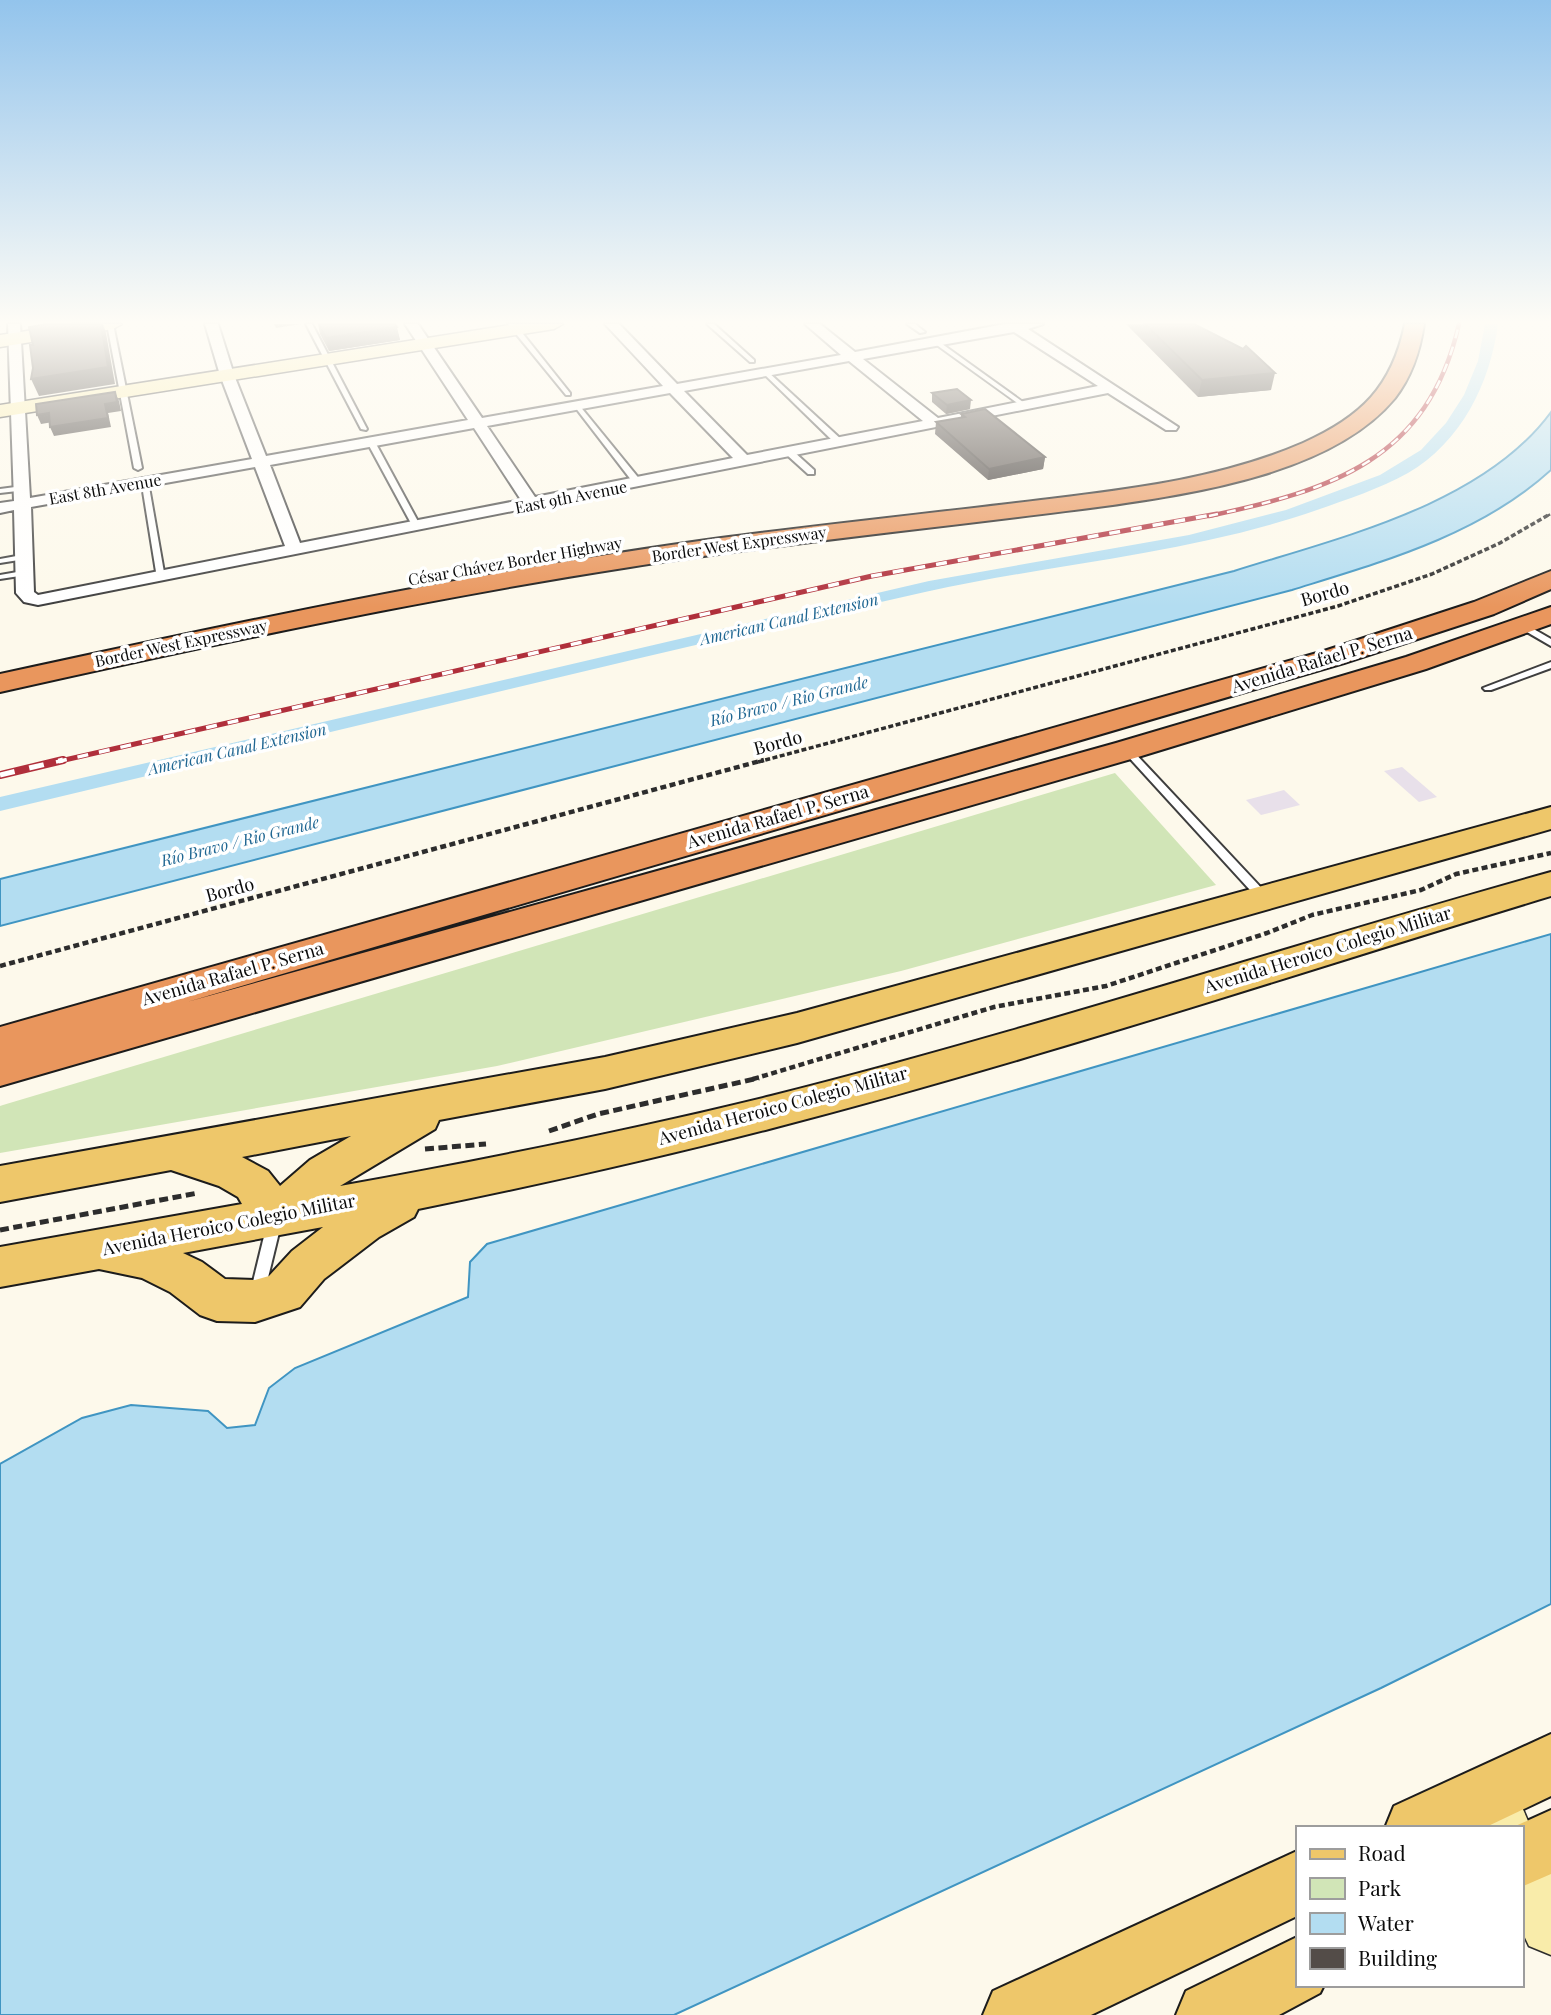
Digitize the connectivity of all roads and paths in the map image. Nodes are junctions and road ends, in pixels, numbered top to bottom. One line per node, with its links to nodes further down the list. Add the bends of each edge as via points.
1 (11, 418): 27 (street)
2 (130, 418): 24 (lane)
3 (244, 418): 20 (street)
4 (358, 418): 17 (lane)
5 (467, 418): 17 (street, East 8th Avenue)
6 (474, 418): 28 (street)
7 (586, 418): 25 (lane)
8 (702, 418): 21 (street)
9 (814, 418): 18 (lane)
10 (928, 418): 15 (street)
11 (963, 418): 15 (street, East 9th Avenue)
12 (1157, 418): 16 (street)
13 (1319, 418): 40 (highway, César Chávez Border Highway, via 1275,441 1171,471 598,546 358,588)
14 (1360, 418): 42 (highway, Border West Expressway, via 1313,446 1229,475 1112,498 563,570 316,615)
15 (935, 424): 18 (street, East 9th Avenue)
16 (1171, 427)
17 (367, 435): 20 (street, East 8th Avenue); 31 (lane)
18 (840, 443): 19 (street, East 9th Avenue)
19 (790, 453): 21 (street, East 9th Avenue); 22 (lane)
20 (258, 454): 24 (street, East 8th Avenue); 32 (street)
21 (745, 462): 25 (street, East 9th Avenue)
22 (811, 472)
23 (100, 475): 24 (street, East 8th Avenue)
24 (141, 475): 27 (street, East 8th Avenue); 36 (lane)
25 (638, 483): 28 (street, East 9th Avenue)
26 (0, 491): 27 (lane)
27 (28, 492): 29 (street, East 8th Avenue); 34 (street)
28 (532, 504): 31 (street, East 9th Avenue)
29 (0, 508)
30 (1551, 514): 49 (path, Bordo, via 1432,574 1338,606)
31 (417, 527): 32 (street, East 9th Avenue)
32 (295, 551): 36 (street, East 9th Avenue)
33 (0, 561): 34 (lane)
34 (23, 565): 35 (lane); 36 (street, East 9th Avenue, via 24,593 48,600)
35 (0, 577)
36 (161, 578)
37 (1551, 579): 50 (highway, Avenida Rafael P. Serna, via 1484,608 1334,657)
38 (1537, 620): 39 (lane); 44 (highway, Avenida Rafael P. Serna, via 1416,663)
39 (1551, 643)
40 (0, 663)
41 (1551, 665): 43 (lane)
42 (0, 683)
43 (1488, 688)
44 (1126, 750): 46 (highway, Avenida Rafael P. Serna); 48 (lane)
45 (1551, 818): 48 (main road)
46 (660, 881): 51 (highway, Avenida Rafael P. Serna); 52 (highway, via 573,920)
47 (1551, 884): 56 (main road, Avenida Heroico Colegio Militar, via 771,1112)
48 (1264, 898): 53 (main road, via 797,1028 606,1073)
49 (0, 966)
50 (0, 1042)
51 (0, 1070)
52 (0, 1092)
53 (441, 1105): 54 (main road); 57 (main road, via 325,1173)
54 (172, 1153): 55 (main road); 57 (main road, via 233,1172 253,1184)
55 (0, 1184)
56 (431, 1187): 57 (main road, Avenida Heroico Colegio Militar); 60 (main road, via 363,1223 308,1265 284,1292)
57 (276, 1216): 58 (main road, Avenida Heroico Colegio Militar); 60 (lane)
58 (93, 1250): 59 (main road, Avenida Heroico Colegio Militar); 60 (main road, via 148,1259 186,1277 217,1300)
59 (0, 1267)
60 (255, 1301)
61 (1551, 1764): 62 (main road)
62 (1492, 1812): 63 (main road)
63 (1426, 1826)
64 (1551, 1841): 65 (main road)
65 (1523, 1857)
66 (1523, 1862): 68 (street)
67 (1296, 1883): 70 (main road)
68 (1551, 1924)
69 (1296, 1971): 71 (main road)
70 (1017, 2015)
71 (1210, 2015)

